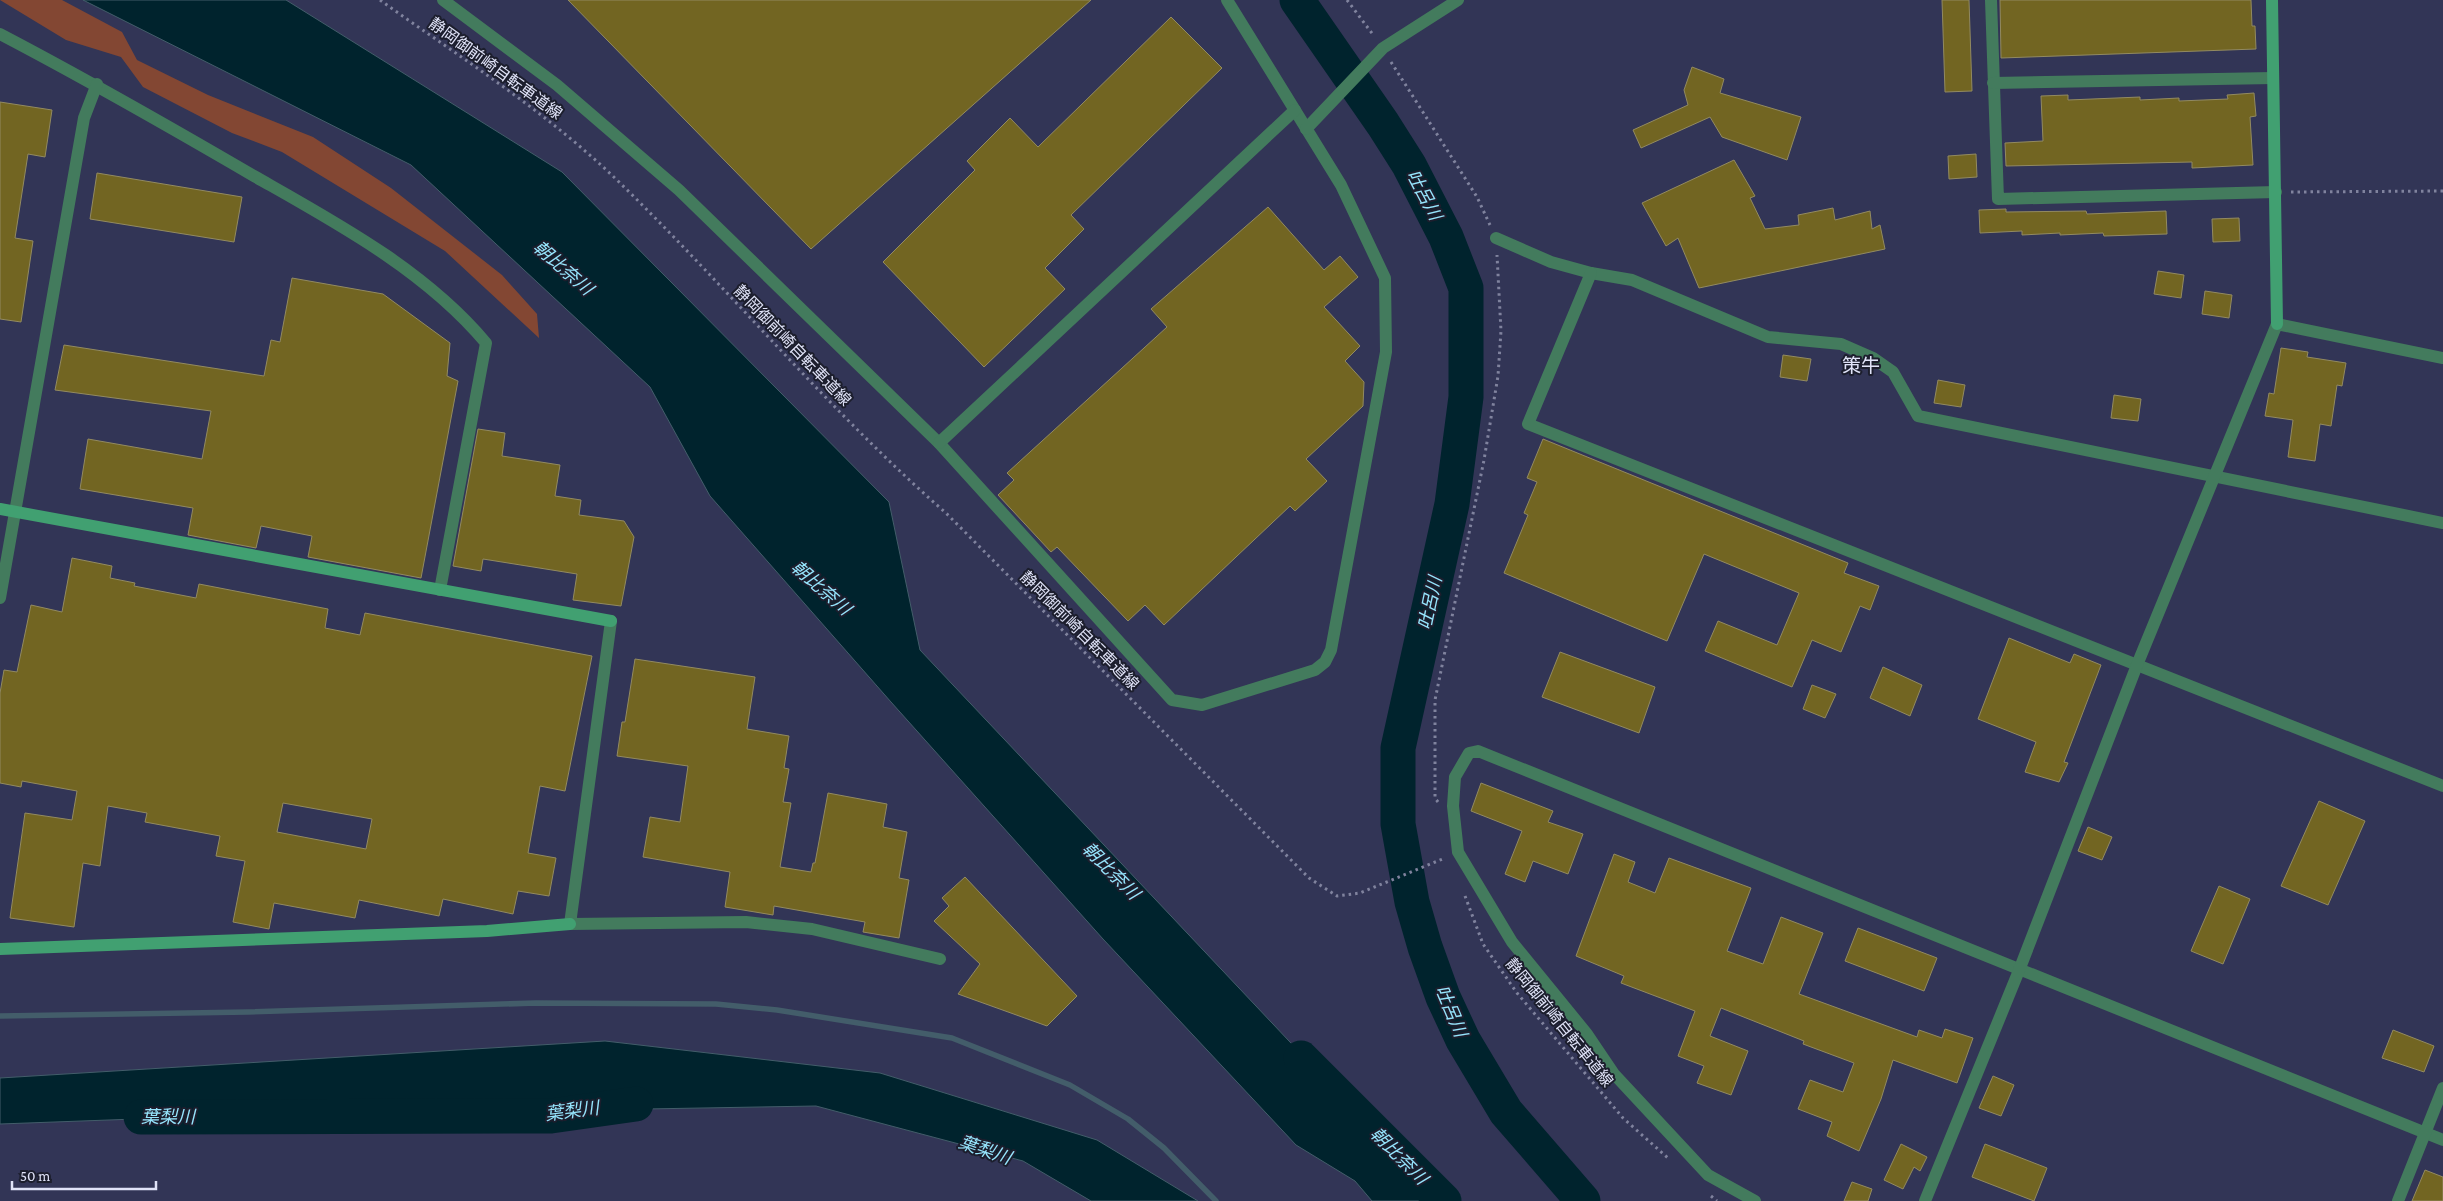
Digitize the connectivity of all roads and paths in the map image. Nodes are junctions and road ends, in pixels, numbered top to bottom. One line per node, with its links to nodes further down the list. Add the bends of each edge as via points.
1 (380, 0): 31 (path, 静岡御前崎自転車道線, via 540,113 618,181 895,469 946,513 1309,878 1337,896 1360,893)
2 (443, 0): 21 (street, via 557,85 679,190)
3 (1227, 0): 13 (street)
4 (1347, 0): 9 (path)
5 (1458, 0): 9 (street)
6 (1990, 0): 11 (street)
7 (2272, 0): 10 (street)
8 (0, 34): 12 (street)
9 (1383, 48): 14 (street); 17 (path, via 1477,197)
10 (2273, 78): 11 (street); 16 (street)
11 (1993, 83): 16 (street, via 1998,199)
12 (97, 84): 24 (street, via 84,118); 26 (street, via 366,240 463,315 486,343)
13 (1295, 110): 14 (street); 21 (street)
14 (1306, 129): 21 (street, via 1341,185 1385,278 1386,352 1331,650 1325,662 1315,670 1202,705 1172,700)
15 (2443, 190): 16 (path)
16 (2276, 192): 19 (street)
17 (1496, 238): 18 (street, via 1551,262); 30 (path, via 1501,331 1498,376 1435,700 1436,798)
18 (1591, 273): 22 (street, via 1632,280 1768,337 1841,344 1872,358 1892,372 1918,416); 28 (street, via 1528,424)
19 (2277, 324): 20 (street); 22 (street)
20 (2443, 358)
21 (939, 443)
22 (2216, 475): 25 (street); 28 (street)
23 (0, 510): 24 (street)
24 (16, 512): 26 (street); 27 (street)
25 (2443, 523)
26 (440, 590): 33 (street, via 611,621)
27 (0, 598)
28 (2137, 665): 29 (street); 36 (street)
29 (2443, 786)
30 (1454, 828): 31 (street); 36 (street, via 1455,777 1469,753 1478,751)
31 (1458, 852): 43 (street, via 1512,942 1587,1034 1614,1074 1708,1175)
32 (1464, 890): 40 (path, 静岡御前崎自転車道線, via 1483,944 1517,993 1623,1118)
33 (570, 924): 34 (street, via 486,931); 35 (street, via 746,922 812,930)
34 (0, 949)
35 (940, 959)
36 (2020, 968): 38 (street); 44 (street)
37 (2443, 1088): 38 (street)
38 (2425, 1133): 39 (street); 45 (street)
39 (2443, 1140)
40 (1673, 1163)
41 (1710, 1195): 42 (path)
42 (1717, 1201)
43 (1755, 1201)
44 (1925, 1201)
45 (2398, 1201)

